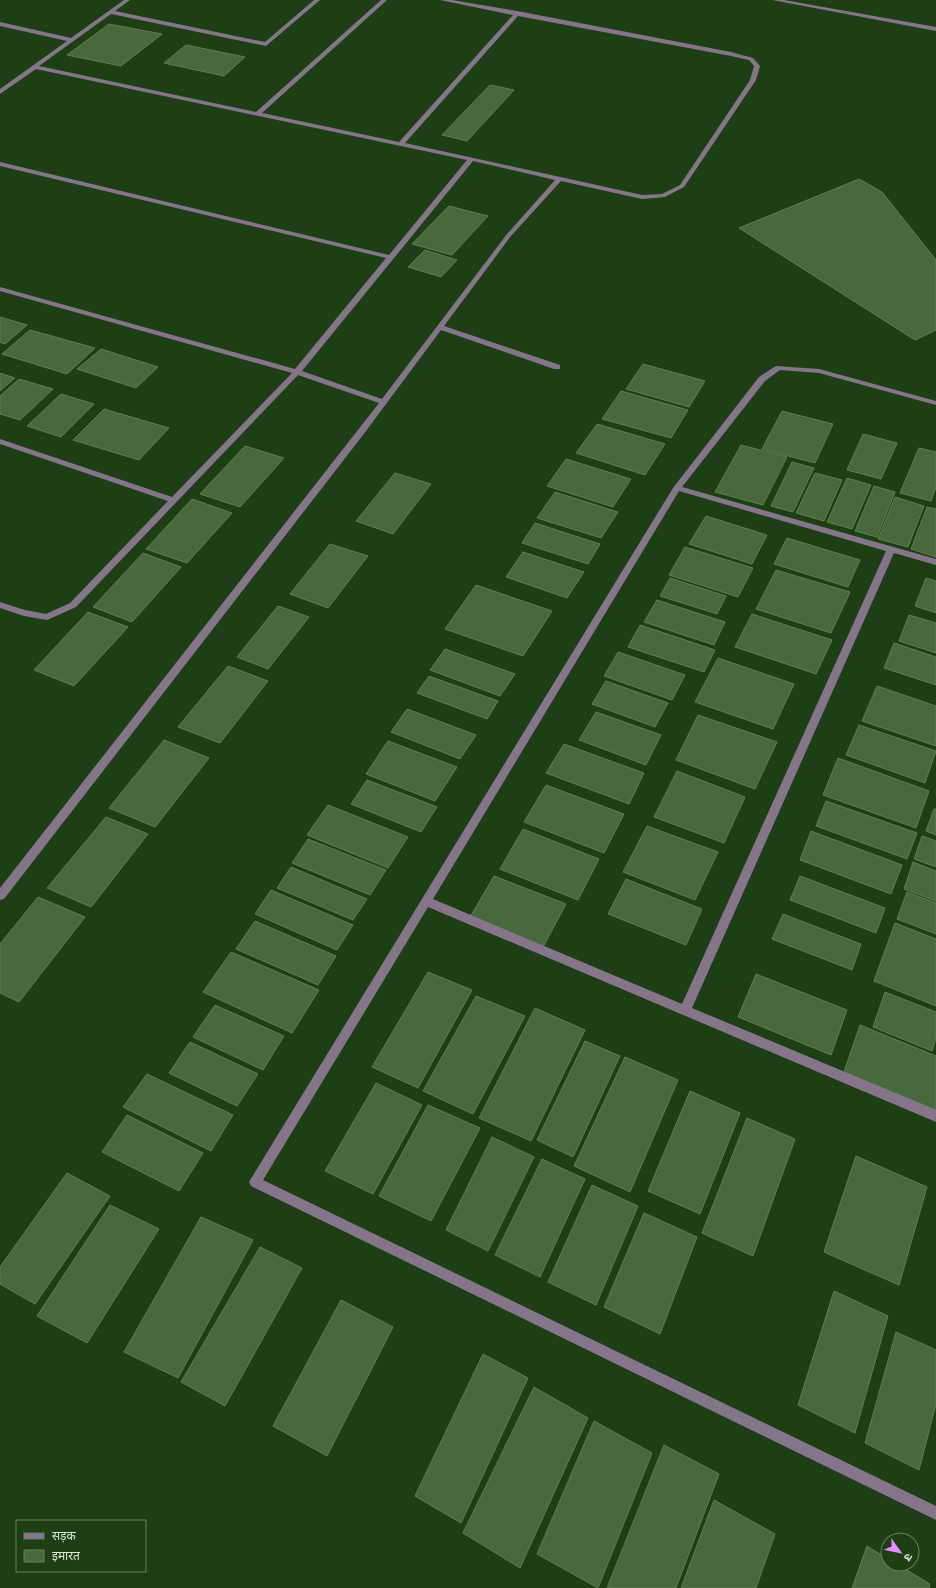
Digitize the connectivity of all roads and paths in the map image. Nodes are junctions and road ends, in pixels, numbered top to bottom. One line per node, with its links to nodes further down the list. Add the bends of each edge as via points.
1 (127, 0): 6 (street)
2 (317, 0): 6 (street, via 266,44)
3 (384, 0): 13 (street)
4 (443, 0): 7 (street)
5 (775, 0): 9 (street)
6 (110, 12): 10 (street)
7 (517, 13): 14 (street); 17 (street, via 731,54 751,59 757,66 754,80 682,186 663,196 642,197)
8 (0, 24): 10 (street)
9 (936, 29)
10 (72, 40): 11 (street)
11 (35, 67): 12 (street); 13 (street)
12 (0, 92)
13 (257, 114): 14 (street)
14 (401, 144): 15 (street)
15 (471, 159): 17 (street); 18 (street)
16 (0, 164): 18 (street)
17 (560, 178): 20 (street, via 509,235)
18 (389, 257): 22 (street)
19 (0, 289): 22 (street)
20 (440, 327): 21 (street); 23 (street)
21 (557, 367)
22 (297, 372): 23 (street); 27 (street)
23 (384, 402): 31 (street)
24 (936, 404): 26 (street, via 819,371 779,368 762,379)
25 (0, 441): 27 (street)
26 (677, 488): 28 (street); 32 (street)
27 (174, 500): 30 (street, via 73,605 47,617)
28 (891, 549): 29 (street); 33 (street)
29 (936, 562)
30 (0, 605)
31 (0, 896)
32 (425, 902): 33 (street); 35 (street, via 254,1182)
33 (685, 1011): 34 (street)
34 (936, 1116)
35 (936, 1513)

